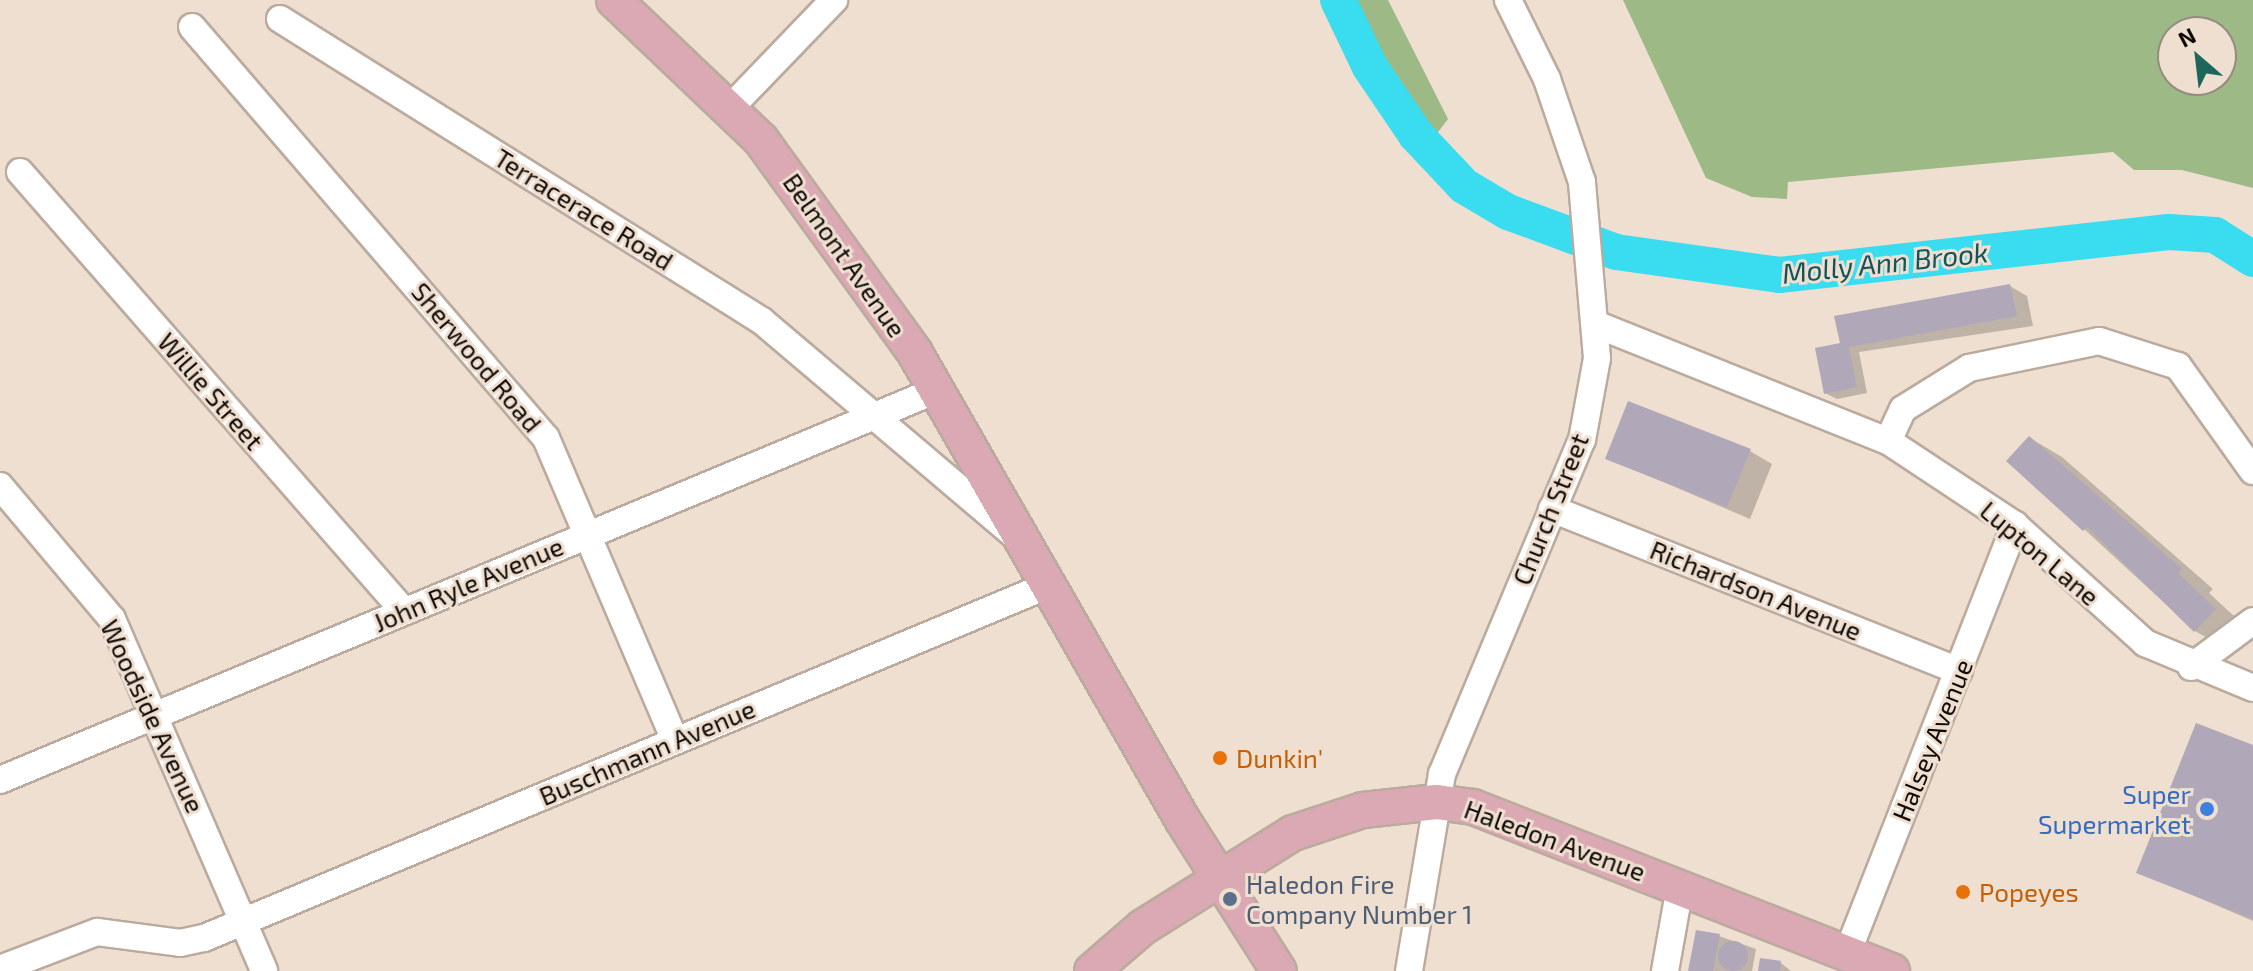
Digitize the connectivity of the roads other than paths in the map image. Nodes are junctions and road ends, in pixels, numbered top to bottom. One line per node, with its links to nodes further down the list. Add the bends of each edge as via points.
1 (614, 0): 6 (main road, Belmont Avenue)
2 (834, 0): 6 (street)
3 (1508, 0): 8 (street, Church Street, via 1547,79 1586,203)
4 (280, 19): 10 (street, Terracerace Road, via 762,321)
5 (192, 27): 16 (street, Sherwood Road, via 535,421)
6 (731, 107): 9 (main road, Belmont Avenue, via 821,218)
7 (20, 172): 19 (street, Willie Street)
8 (1600, 326): 11 (street, Lupton Lane); 14 (street, Church Street, via 1582,440)
9 (937, 390): 10 (street, John Ryle Avenue); 17 (main road, Belmont Avenue)
10 (874, 416): 16 (street, John Ryle Avenue); 17 (street, Belmont Avenue)
11 (1888, 441): 12 (street, via 1903,409 1969,368 2099,341 2178,366); 15 (street, Lupton Lane)
12 (2253, 471)
13 (0, 486): 24 (street, Woodside Avenue, via 112,619)
14 (1552, 509): 22 (street, Richardson Avenue); 27 (street, Church Street, via 1457,731)
15 (2015, 525): 21 (street, Lupton Lane, via 2145,643); 22 (street, Halsey Avenue)
16 (589, 533): 19 (street, John Ryle Avenue); 25 (street, Sherwood Road)
17 (1030, 548): 18 (main road, Belmont Avenue)
18 (1051, 584): 25 (street, Buschmann Avenue); 28 (main road, Belmont Avenue)
19 (403, 610): 24 (street, John Ryle Avenue)
20 (2253, 621): 21 (street)
21 (2191, 667): 23 (street, Lupton Lane)
22 (1959, 671): 31 (street, Halsey Avenue)
23 (2253, 688)
24 (156, 715): 26 (street, John Ryle Avenue); 30 (street, Woodside Avenue)
25 (675, 740): 30 (street, Buschmann Avenue)
26 (0, 780)
27 (1437, 802): 28 (main road, Haledon Avenue, via 1316,824); 29 (main road, Haledon Avenue, via 1473,807); 36 (street, Church Street)
28 (1216, 877): 34 (main road, Haledon Avenue); 35 (main road, Belmont Avenue)
29 (1680, 887): 31 (main road, Haledon Avenue); 37 (street)
30 (243, 920): 32 (street, Buschmann Avenue, via 180,943 97,932); 33 (street, Woodside Avenue)
31 (1847, 954): 38 (main road, Haledon Avenue)
32 (0, 969)
33 (264, 971)
34 (1092, 971)
35 (1279, 971)
36 (1409, 971)
37 (1665, 971)
38 (1892, 971)

